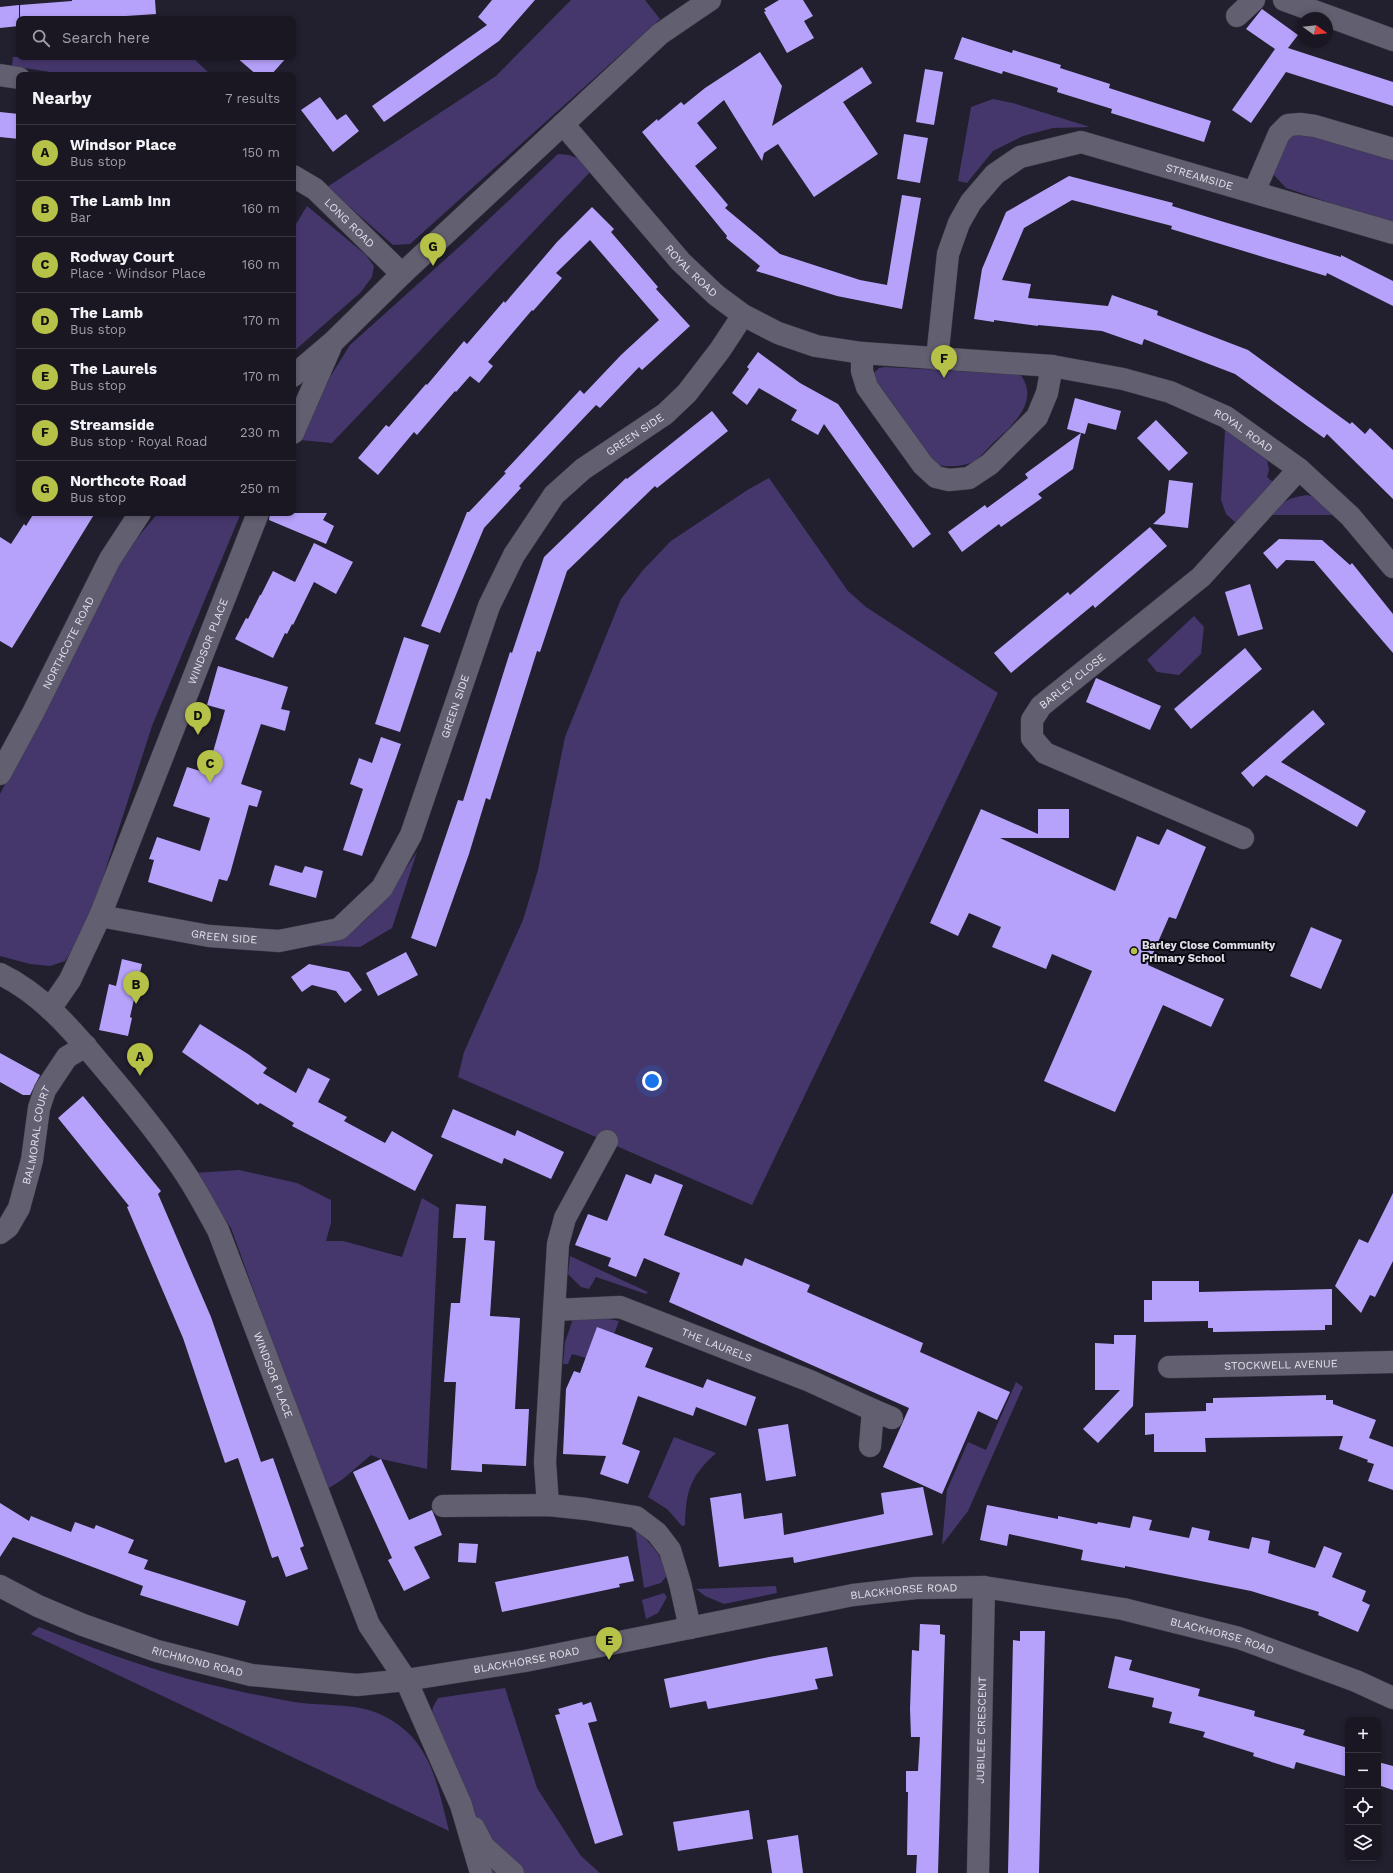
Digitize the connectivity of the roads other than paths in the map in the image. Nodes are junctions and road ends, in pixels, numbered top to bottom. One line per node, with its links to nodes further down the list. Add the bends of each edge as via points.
1 (710, 0): 8 (street, via 660,34)
2 (1254, 0): 4 (street)
3 (1284, 0): 5 (street)
4 (1237, 16)
5 (1393, 40)
6 (0, 75): 7 (street)
7 (16, 78)
8 (563, 124): 13 (street); 14 (street, ROYAL ROAD, via 690,271)
9 (1393, 149): 11 (street, via 1315,126 1288,126 1279,134)
10 (296, 178): 13 (street, LONG ROAD, via 314,190)
11 (1254, 192): 12 (street, STREAMSIDE); 17 (street, STREAMSIDE, via 1081,142 1020,157 995,174 971,202 959,223 948,254)
12 (1393, 233)
13 (402, 274): 15 (street)
14 (743, 315): 16 (street, ROYAL ROAD, via 778,333 816,346); 27 (street, GREEN SIDE, via 687,393 665,414 583,469 554,495 514,555 489,606 411,835 382,888 339,929 279,941 209,936)
15 (334, 341): 19 (street); 20 (street)
16 (862, 354): 17 (street, ROYAL ROAD); 18 (street, via 862,371 867,387 922,465 936,477 949,480 969,478 990,464 1037,417 1047,392)
17 (937, 359): 18 (street, ROYAL ROAD)
18 (1052, 366): 21 (street, ROYAL ROAD, via 1123,379 1170,392 1226,417)
19 (296, 373)
20 (296, 426)
21 (1299, 470): 24 (street, ROYAL ROAD, via 1350,516); 26 (street, BARLEY CLOSE, via 1201,577 1041,706 1032,720 1032,738 1045,753)
22 (138, 516): 25 (street, NORTHCOTE ROAD, via 110,559)
23 (257, 516): 27 (street, WINDSOR PLACE)
24 (1393, 567)
25 (0, 774)
26 (1243, 838)
27 (100, 916): 29 (street, WINDSOR PLACE, via 70,980)
28 (0, 974): 29 (street, WINDSOR PLACE, via 35,995)
29 (50, 1009): 30 (street, WINDSOR PLACE)
30 (86, 1046): 32 (street, BALMORAL COURT, via 67,1057 45,1090 39,1108 32,1160 19,1208 8,1227); 42 (street, WINDSOR PLACE, via 183,1170 218,1230 369,1625)
31 (607, 1141): 33 (street, via 565,1218 558,1244)
32 (0, 1233)
33 (554, 1310): 36 (street, THE LAURELS, via 620,1307 810,1381 883,1414); 38 (street, via 546,1462)
34 (1393, 1362): 35 (street, STOCKWELL AVENUE)
35 (1170, 1367)
36 (870, 1446)
37 (443, 1506): 38 (street)
38 (548, 1506): 41 (street, via 586,1509 636,1518 656,1533 670,1550)
39 (0, 1586): 42 (street, RICHMOND ROAD, via 38,1606 98,1630 158,1651 251,1675 357,1685)
40 (984, 1587): 41 (street, BLACKHORSE ROAD, via 916,1588 853,1595); 43 (street, BLACKHORSE ROAD, via 1123,1609 1239,1638 1356,1681); 47 (street, JUBILEE CRESCENT)
41 (690, 1628): 42 (street, BLACKHORSE ROAD, via 525,1661)
42 (406, 1680): 44 (street, WINDSOR PLACE)
43 (1393, 1698)
44 (461, 1805): 45 (street); 46 (street, via 484,1847)
45 (481, 1873)
46 (513, 1873)
47 (978, 1873)

